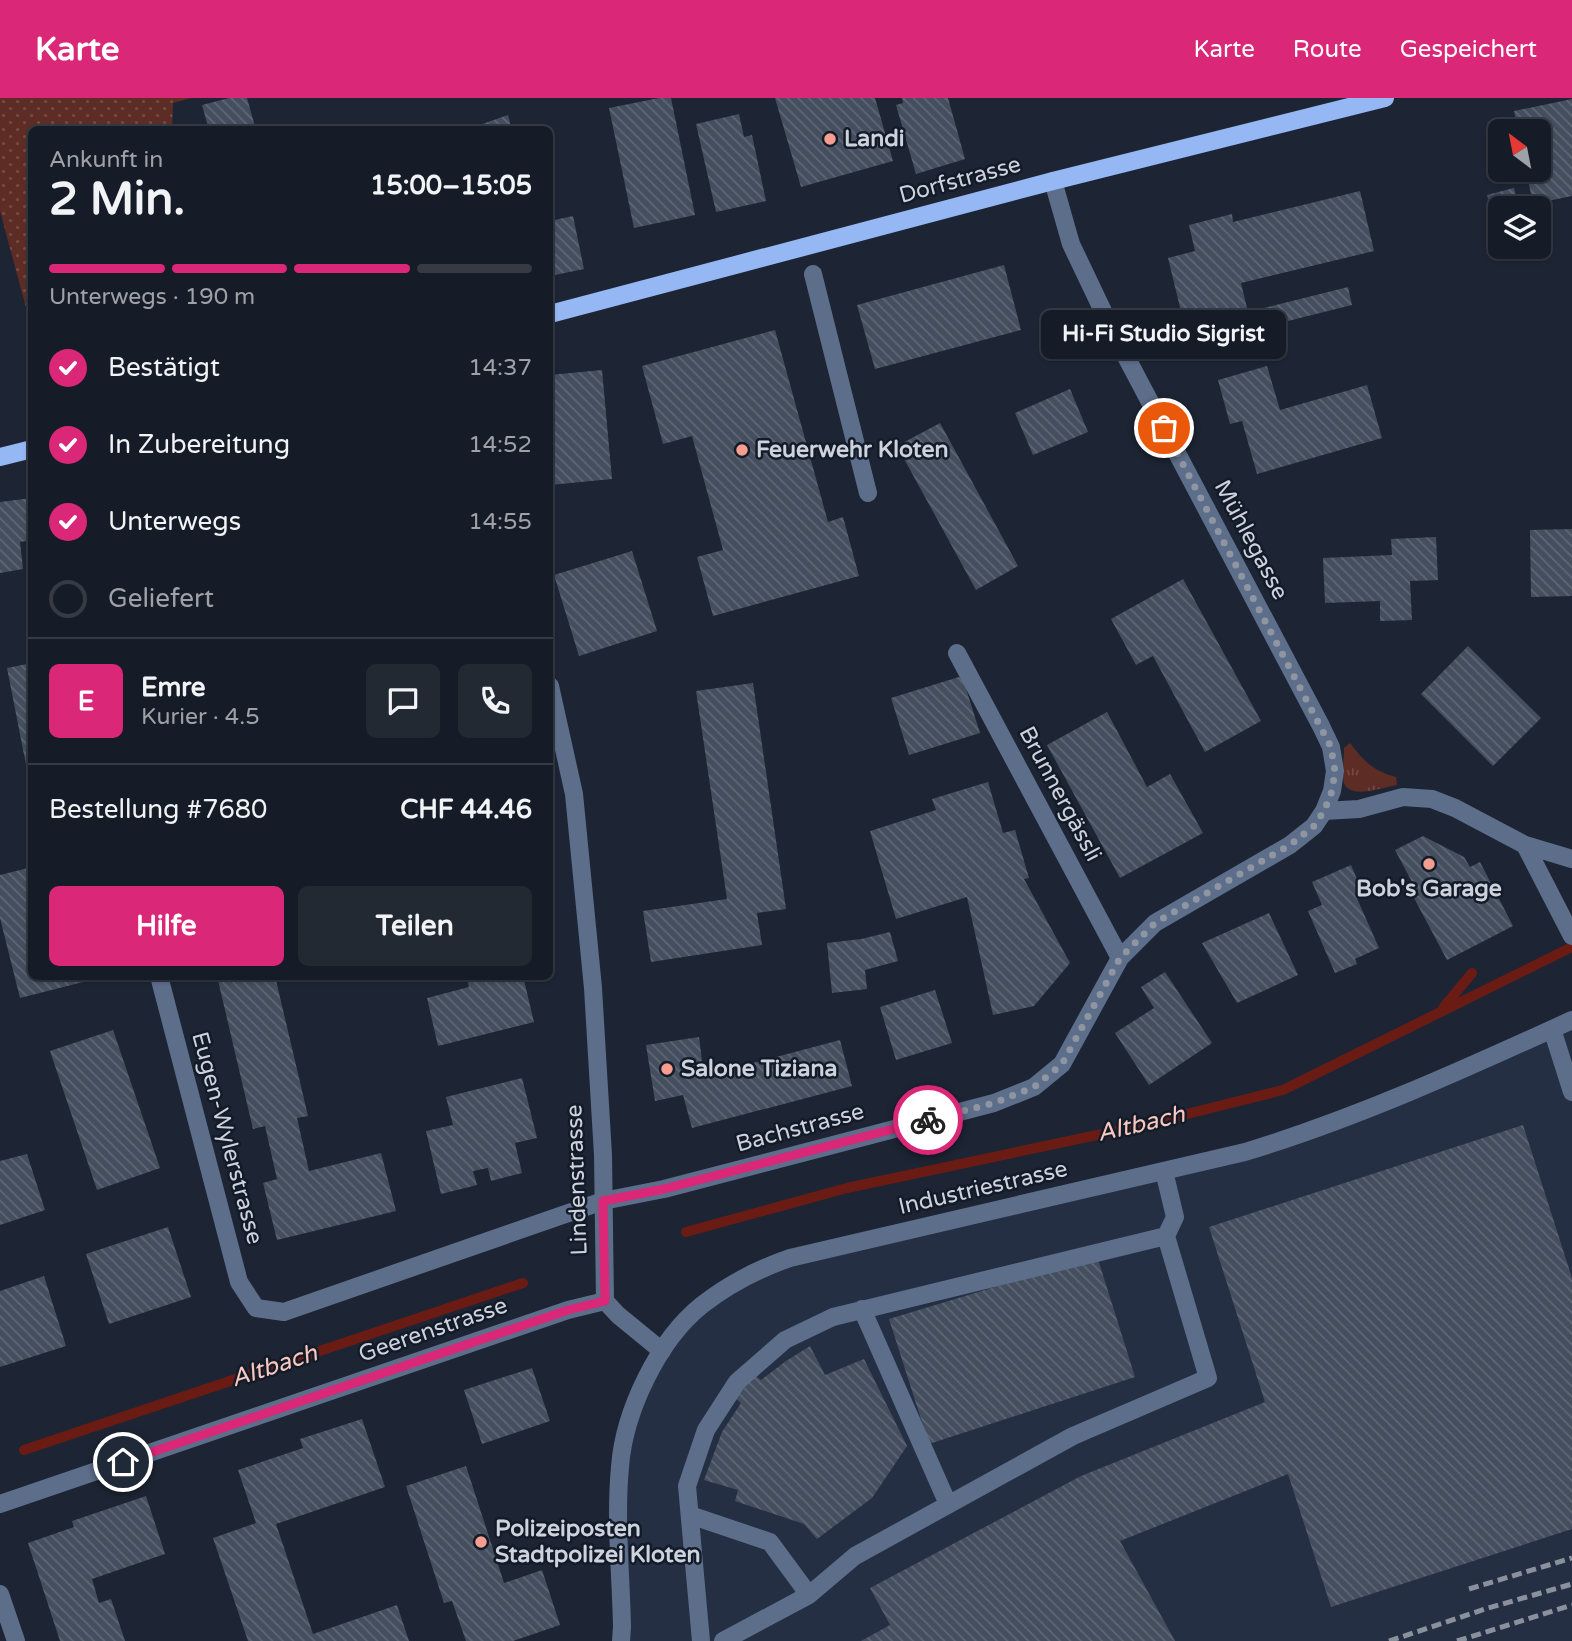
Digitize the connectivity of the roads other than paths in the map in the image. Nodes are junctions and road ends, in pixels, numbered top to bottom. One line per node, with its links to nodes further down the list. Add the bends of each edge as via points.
1 (1385, 98): 2 (main road, Dorfstrasse)
2 (1053, 181): 4 (main road, Dorfstrasse); 10 (street, Mühlegasse, via 1071,244 1112,330 1331,747 1335,771)
3 (813, 274): 7 (street)
4 (553, 313)
5 (28, 450): 6 (main road)
6 (0, 457)
7 (868, 493)
8 (957, 653): 14 (street, Brunnergässli)
9 (553, 700): 20 (street, Lindenstrasse, via 574,794 593,988)
10 (1324, 811): 11 (street, via 1359,809 1403,797 1432,799); 14 (street, Bachstrasse, via 1314,826 1290,845 1155,923)
11 (1525, 845): 12 (street); 13 (street)
12 (1572, 859)
13 (1570, 932)
14 (1120, 958): 20 (street, Bachstrasse, via 1062,1064 1034,1087 994,1103)
15 (160, 980): 23 (street, Eugen-Wylerstrasse, via 239,1282)
16 (1572, 1020): 17 (street, Industriestrasse)
17 (1552, 1029): 18 (street); 19 (street, Industriestrasse, via 1302,1135)
18 (1572, 1092)
19 (1164, 1171): 21 (street, via 1175,1217); 25 (street, Industriestrasse, via 766,1266 700,1307)
20 (603, 1201): 22 (street, Lindenstrasse); 23 (street, Bachstrasse, via 284,1312)
21 (1166, 1236): 24 (street); 27 (street, via 1208,1378 1073,1436)
22 (605, 1301): 25 (street); 26 (street, Geerenstrasse)
23 (256, 1308)
24 (862, 1309): 27 (street); 28 (street, via 785,1340 737,1382 706,1430 687,1486)
25 (662, 1351): 32 (street, via 629,1416 620,1465)
26 (0, 1504)
27 (948, 1504): 30 (street, via 855,1556)
28 (690, 1515): 30 (street, via 769,1542); 33 (street)
29 (0, 1594): 31 (street)
30 (809, 1595): 34 (street)
31 (16, 1641)
32 (621, 1641)
33 (701, 1641)
34 (723, 1641)

